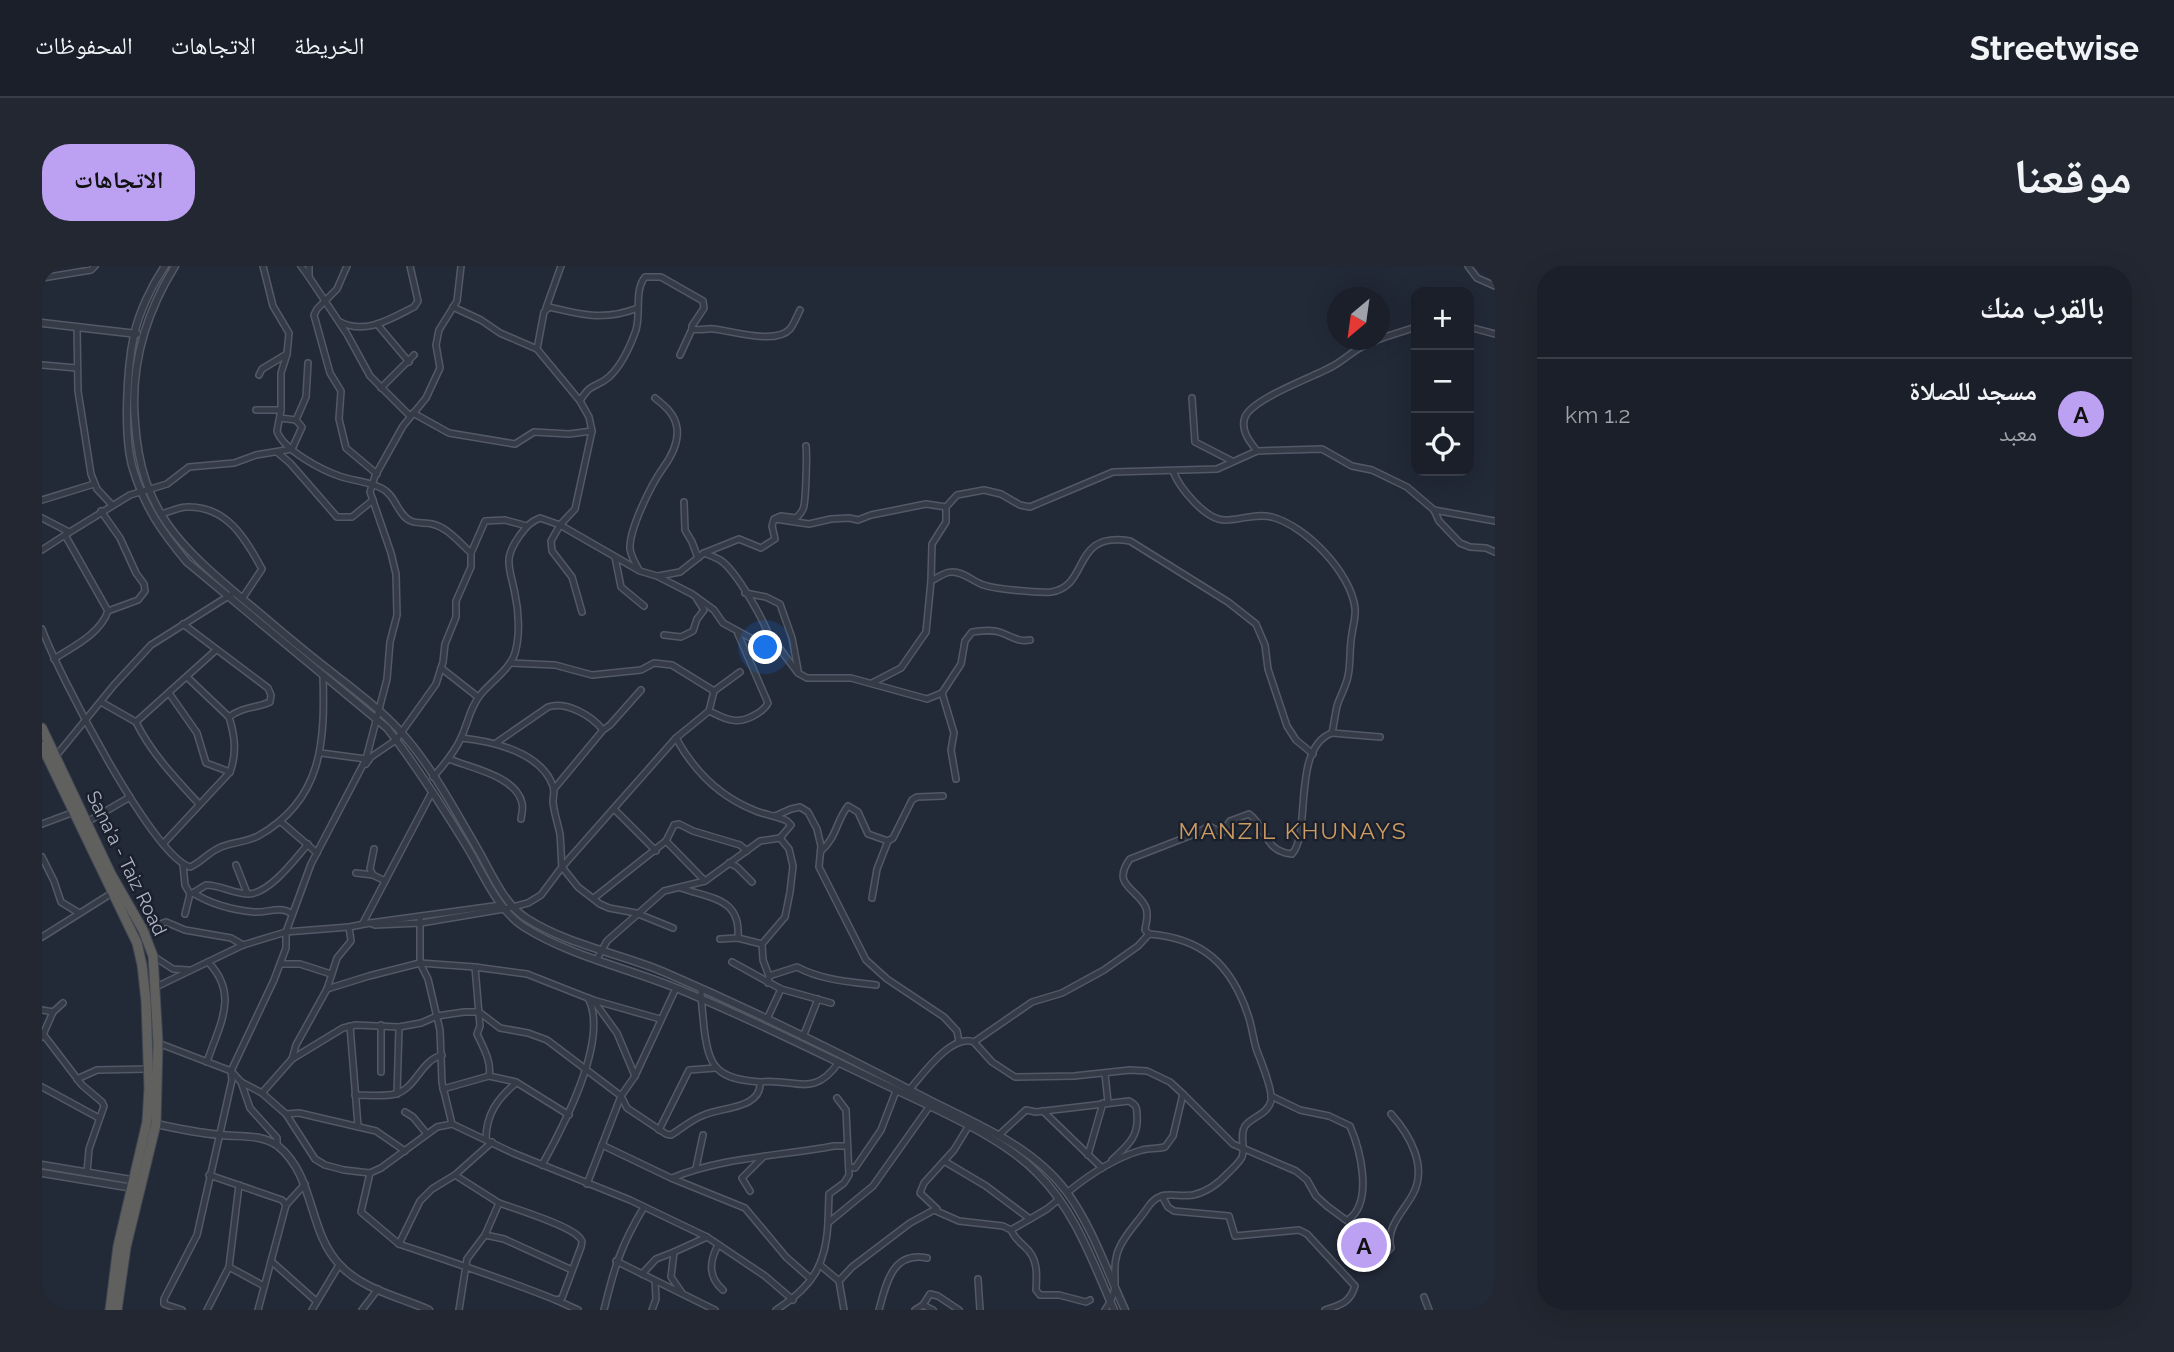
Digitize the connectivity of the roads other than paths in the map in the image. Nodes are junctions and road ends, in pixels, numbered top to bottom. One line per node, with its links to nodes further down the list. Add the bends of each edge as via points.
1 (95, 266): 13 (street)
2 (165, 266): 27 (street)
3 (175, 266): 29 (street)
4 (263, 266): 31 (street, via 273,306 289,333)
5 (300, 266): 12 (street)
6 (309, 266): 12 (street)
7 (347, 266): 15 (street, via 337,289)
8 (411, 266): 22 (street, via 417,304)
9 (461, 266): 16 (street)
10 (561, 266): 17 (street)
11 (1468, 266): 14 (street, via 1477,278)
12 (309, 277): 15 (street)
13 (42, 278)
14 (1495, 286)
15 (324, 302): 20 (street); 55 (street, via 314,315 330,373 341,391 339,419 346,448)
16 (453, 307): 30 (street); 45 (street, via 439,330 440,368)
17 (546, 308): 18 (street, via 604,317); 30 (street)
18 (638, 308): 25 (street, via 640,282 651,275 661,277 704,304); 42 (street, via 637,327 617,369 589,387)
19 (800, 310): 25 (street, via 790,329 779,334 761,337)
20 (339, 321): 22 (street, via 359,328); 39 (street)
21 (42, 323): 23 (street)
22 (377, 324): 34 (street)
23 (77, 327): 27 (street); 37 (street)
24 (1474, 328): 28 (street)
25 (692, 329): 33 (street)
26 (1411, 329): 51 (street, via 1364,345 1252,409 1243,425)
27 (134, 333): 29 (street); 58 (street, via 129,445 133,467)
28 (1495, 334)
29 (142, 336): 58 (street, via 133,405)
30 (537, 349): 42 (street)
31 (287, 354): 38 (street); 44 (street, via 281,373)
32 (414, 355): 34 (street)
33 (680, 355)
34 (409, 362): 39 (street)
35 (308, 363): 47 (street, via 306,397)
36 (42, 365): 37 (street)
37 (77, 368): 56 (street)
38 (259, 374)
39 (381, 388): 45 (street)
40 (655, 398): 79 (street, via 671,413 677,433 670,460 639,514 630,548)
41 (1192, 398): 53 (street, via 1195,442)
42 (580, 401): 48 (street)
43 (256, 410): 44 (street)
44 (281, 410): 46 (street)
45 (412, 415): 48 (street, via 449,433 515,444 534,432); 55 (street)
46 (280, 418): 47 (street); 50 (street, via 278,436)
47 (296, 420): 50 (street, via 302,431)
48 (592, 431): 70 (street, via 575,509)
49 (806, 446): 68 (street, via 803,510 796,518)
50 (292, 449): 52 (street); 57 (street, via 338,476)
51 (1257, 451): 53 (street); 64 (street, via 1322,449 1407,487)
52 (277, 452): 58 (street, via 234,463 189,467 167,484); 60 (street, via 337,517 352,517)
53 (1232, 461): 54 (street, via 1217,469)
54 (1173, 471): 63 (street, via 1113,472 1030,507 984,490 957,495); 120 (street, via 1185,493 1218,519 1275,518 1318,547 1345,578 1356,616 1349,676)
55 (377, 474): 57 (street)
56 (94, 484): 59 (street); 62 (street)
57 (371, 485): 60 (street); 75 (street, via 390,495 410,521 436,524)
58 (145, 489): 62 (street); 66 (street); 85 (street, via 160,530 187,562)
59 (42, 500)
60 (373, 500): 111 (street, via 396,574 397,615)
61 (684, 502): 78 (street, via 685,530)
62 (112, 505): 65 (street)
63 (946, 507): 68 (street, via 926,504 858,520 809,524); 81 (street, via 946,523 932,544)
64 (1434, 510): 69 (street); 74 (street, via 1460,543)
65 (101, 511): 72 (street); 88 (street, via 120,538 145,591 138,600)
66 (161, 514): 82 (street, via 180,543); 86 (street, via 186,506 216,512 230,522 262,569)
67 (42, 518): 72 (street)
68 (774, 519): 76 (street, via 775,538 761,548 739,539)
69 (1495, 521)
70 (559, 525): 71 (street, via 540,518); 77 (street); 89 (street, via 551,541 552,551 572,577)
71 (527, 526): 75 (street, via 485,520); 98 (street, via 509,550 518,627)
72 (67, 533): 73 (street); 88 (street)
73 (42, 550)
74 (1495, 552)
75 (471, 553): 99 (street, via 471,567 456,601)
76 (704, 553): 78 (street); 83 (street, via 726,565)
77 (615, 557): 79 (street); 87 (street, via 621,587)
78 (698, 558): 80 (street, via 680,572)
79 (640, 571): 80 (street)
80 (657, 576): 84 (street)
81 (931, 581): 104 (street, via 926,632 901,668); 128 (street, via 949,572 961,573 987,586 1053,592 1071,582 1096,544 1130,541 1256,624 1287,726)
82 (235, 592): 85 (street); 86 (street)
83 (745, 593): 95 (street, via 764,621); 101 (street, via 780,604)
84 (692, 594): 91 (street); 93 (street, via 704,610 693,631 681,638)
85 (226, 596): 90 (street); 102 (street)
86 (242, 599): 111 (street)
87 (644, 606)
88 (108, 611): 97 (street, via 97,630)
89 (582, 612)
90 (183, 624): 96 (street); 110 (street, via 151,645)
91 (730, 627): 95 (street, via 756,641); 112 (street, via 740,636 768,703 759,713 740,720)
92 (42, 629): 97 (street)
93 (664, 635)
94 (1030, 640): 108 (street, via 1020,642 988,630 972,632 965,641 961,664)
95 (771, 642): 101 (street)
96 (216, 650): 103 (street); 113 (street, via 268,688 271,695 270,702 240,709)
97 (54, 659): 115 (street)
98 (510, 663): 106 (street, via 555,665 592,675 640,670 654,663 672,665); 109 (street)
99 (441, 668): 109 (street); 119 (street, via 436,684)
100 (740, 672): 106 (street)
101 (798, 673): 104 (street, via 807,678)
102 (323, 675): 114 (street); 127 (street)
103 (187, 677): 107 (street); 113 (street)
104 (872, 683): 108 (street, via 927,699)
105 (641, 690): 118 (street)
106 (715, 691): 112 (street)
107 (169, 693): 116 (street); 133 (street, via 197,733 206,763)
108 (942, 693): 135 (street, via 954,733 951,750)
109 (478, 697): 122 (street)
110 (101, 702): 115 (street); 116 (street)
111 (378, 708): 114 (street); 119 (street)
112 (709, 711): 123 (street)
113 (229, 717): 133 (street, via 235,738)
114 (376, 717): 124 (street); 130 (street)
115 (86, 721): 129 (street); 139 (street)
116 (136, 722): 140 (street)
117 (42, 728): 129 (highway, Sana'a - Taiz Road)
118 (603, 730): 125 (street, via 581,713 557,704); 136 (street)
119 (402, 732): 124 (street); 134 (street)
120 (1332, 733): 121 (street); 128 (street, via 1324,736)
121 (1380, 737)
122 (461, 738): 125 (street); 131 (street)
123 (676, 738): 141 (street); 143 (street, via 702,776 755,810)
124 (396, 740): 132 (street, via 371,757); 137 (street)
125 (496, 743): 136 (street, via 542,768)
126 (42, 746): 142 (highway, Sana'a - Taiz Road)
127 (321, 753): 130 (street); 145 (street, via 303,794)
128 (1313, 754): 186 (street, via 1304,781 1298,844 1292,854 1274,847 1249,814 1230,821 1222,833 1205,827 1130,859 1124,880 1144,903)
129 (56, 756): 146 (highway, Sana'a - Taiz Road)
130 (366, 759): 132 (street)
131 (449, 759): 134 (street); 144 (street, via 511,785 522,802)
132 (362, 770): 157 (street)
133 (230, 772): 140 (street)
134 (433, 777): 175 (street)
135 (956, 779)
136 (554, 789): 162 (street)
137 (432, 792): 165 (street); 174 (street)
138 (943, 796): 150 (street, via 912,800)
139 (130, 797): 146 (street); 151 (street)
140 (200, 804): 151 (street)
141 (614, 809): 154 (street); 162 (street)
142 (74, 812): 147 (street); 169 (highway, Sana'a - Taiz Road)
143 (775, 816): 148 (street, via 790,825); 156 (street, via 791,808 808,812)
144 (522, 819)
145 (280, 821): 152 (street); 160 (street, via 245,842 219,847 195,865)
146 (86, 822): 184 (highway, Sana'a - Taiz Road)
147 (42, 824)
148 (780, 838): 155 (street, via 760,841); 190 (street, via 789,849 793,866 790,892 785,917)
149 (666, 841): 154 (street); 155 (street, via 679,824); 166 (street)
150 (888, 841): 156 (street, via 868,834 858,812 848,806 832,842); 173 (street)
151 (163, 844): 160 (street)
152 (308, 844): 157 (street); 171 (street, via 265,887)
153 (373, 849): 164 (street)
154 (656, 850): 172 (street)
155 (747, 851): 159 (street)
156 (821, 852): 227 (street, via 819,867 866,960 944,1017 957,1031)
157 (317, 853): 179 (street)
158 (43, 861): 176 (street, via 61,902)
159 (729, 863): 166 (street); 167 (street)
160 (183, 864): 170 (street, via 185,885)
161 (236, 865): 171 (street)
162 (562, 867): 172 (street); 175 (street, via 541,895)
163 (356, 873): 164 (street)
164 (373, 875): 165 (street)
165 (385, 881): 181 (street)
166 (705, 881): 168 (street)
167 (752, 882)
168 (680, 888): 177 (street, via 664,891); 189 (street, via 729,905 736,912)
169 (112, 892): 176 (street); 213 (highway, Sana'a - Taiz Road, via 137,943)
170 (191, 893): 171 (street, via 206,884); 178 (street); 179 (street, via 226,907 254,912 283,908)
171 (247, 893)
172 (594, 898): 177 (street, via 609,908)
173 (872, 898)
174 (503, 907): 175 (street); 180 (street); 194 (street, via 522,926)
175 (513, 908): 192 (street)
176 (79, 913): 187 (street)
177 (636, 913): 183 (street); 192 (street)
178 (186, 914)
179 (292, 914): 185 (street)
180 (421, 920): 181 (street); 197 (street)
181 (363, 923): 182 (street)
182 (349, 927): 185 (street); 201 (street, via 351,941)
183 (674, 928)
184 (143, 930): 191 (street, via 166,922); 193 (highway, Sana'a - Taiz Road)
185 (286, 932): 191 (street); 198 (street)
186 (1149, 934): 228 (street, via 1104,970 1062,993 1032,1002); 256 (street, via 1194,944 1231,977 1247,1013)
187 (42, 937)
188 (720, 939): 189 (street)
189 (737, 939): 190 (street)
190 (762, 944): 202 (street)
191 (243, 945): 195 (street)
192 (601, 951): 194 (street); 207 (street)
193 (153, 956): 200 (street, via 173,968); 204 (highway, Sana'a - Taiz Road)
194 (597, 959): 205 (street)
195 (208, 962): 200 (street); 232 (street, via 227,997)
196 (732, 962): 202 (street)
197 (420, 963): 199 (street); 206 (street); 219 (street)
198 (280, 964): 201 (street, via 300,964); 237 (street)
199 (475, 967): 209 (street, via 527,974); 218 (street)
200 (190, 971): 204 (street)
201 (331, 974): 206 (street)
202 (768, 979): 203 (street, via 797,967 811,974); 208 (street)
203 (876, 985)
204 (156, 987): 212 (highway, Sana'a - Taiz Road)
205 (676, 988): 210 (street); 220 (street)
206 (327, 989): 231 (street)
207 (701, 989): 210 (street); 221 (street)
208 (781, 989): 211 (street); 221 (street)
209 (590, 998): 220 (street); 234 (street, via 594,1016); 241 (street, via 617,1033)
210 (701, 999): 233 (street); 235 (street, via 709,1058)
211 (818, 999): 215 (street); 226 (street)
212 (157, 1001): 213 (highway); 229 (highway, Sana'a - Taiz Road)
213 (146, 1002): 236 (highway, Sana'a - Taiz Road)
214 (63, 1003): 217 (street)
215 (831, 1003)
216 (42, 1010): 217 (street)
217 (53, 1012): 225 (street)
218 (479, 1012): 219 (street); 234 (street, via 500,1028 547,1040); 240 (street, via 477,1034 489,1061)
219 (437, 1016): 224 (street); 230 (street)
220 (660, 1019): 241 (street)
221 (767, 1019): 226 (street)
222 (381, 1025): 223 (street); 224 (street); 238 (street)
223 (350, 1026): 231 (street); 254 (street)
224 (399, 1027): 252 (street)
225 (43, 1035): 242 (street)
226 (803, 1037): 243 (street)
227 (959, 1042): 228 (street); 249 (street)
228 (974, 1042): 239 (street, via 992,1062 1015,1077)
229 (158, 1043): 232 (street); 266 (highway, Sana'a - Taiz Road)
230 (442, 1055): 248 (street); 252 (street, via 430,1060)
231 (292, 1059): 251 (street)
232 (207, 1062): 237 (street)
233 (839, 1062): 243 (street); 246 (street, via 814,1085)
234 (586, 1068): 255 (street); 264 (street)
235 (716, 1068): 246 (street, via 734,1078); 270 (street, via 689,1070)
236 (147, 1069): 242 (street, via 97,1070); 266 (highway, Sana'a - Taiz Road)
237 (231, 1071): 244 (street); 272 (street)
238 (381, 1072)
239 (1105, 1074): 253 (street, via 1147,1071); 258 (street)
240 (489, 1076): 245 (street); 248 (street)
241 (635, 1076): 255 (street)
242 (77, 1079): 265 (street, via 102,1102)
243 (885, 1081): 249 (street); 250 (street)
244 (241, 1082): 251 (street); 276 (street, via 250,1108 277,1138)
245 (516, 1082): 264 (street); 275 (street, via 493,1108 488,1119)
246 (760, 1082): 270 (street, via 755,1097 746,1103 703,1115 671,1135)
247 (42, 1087): 265 (street)
248 (443, 1089): 267 (street)
249 (910, 1089): 274 (street)
250 (896, 1091): 259 (street); 287 (street, via 881,1130 855,1168)
251 (262, 1093): 262 (street)
252 (397, 1094): 254 (street)
253 (1183, 1094): 279 (street); 286 (street, via 1173,1136 1165,1147 1147,1148)
254 (355, 1095): 268 (street)
255 (621, 1096): 270 (street, via 627,1108); 277 (street)
256 (1271, 1096): 279 (street, via 1266,1112 1251,1119 1243,1130); 308 (street, via 1350,1126 1363,1186 1354,1216)
257 (837, 1098): 278 (street, via 846,1110)
258 (1105, 1102): 260 (street); 281 (street); 286 (street, via 1129,1101 1138,1121 1132,1143)
259 (929, 1107): 269 (street); 309 (street, via 873,1186)
260 (1043, 1111): 274 (street, via 1023,1111); 281 (street)
261 (405, 1112): 271 (street)
262 (286, 1114): 268 (street); 291 (street, via 315,1159)
263 (1391, 1114): 308 (street, via 1408,1133 1418,1184 1392,1229 1390,1250)
264 (569, 1115): 285 (street)
265 (99, 1118): 290 (street)
266 (151, 1123): 272 (street); 297 (highway, Sana'a - Taiz Road)
267 (452, 1124): 271 (street); 275 (street)
268 (358, 1126): 280 (street, via 376,1130)
269 (968, 1127): 283 (street); 302 (street, via 1017,1156)
270 (659, 1130)
271 (427, 1134): 280 (street)
272 (220, 1135): 276 (street, via 257,1137); 292 (street)
273 (702, 1135): 288 (street)
274 (999, 1135): 300 (street, via 1033,1158)
275 (489, 1140): 285 (street); 293 (street)
276 (277, 1145): 295 (street)
277 (602, 1145): 294 (street); 296 (street)
278 (847, 1146): 282 (street); 287 (street)
279 (1243, 1150): 301 (street, via 1234,1167 1206,1191); 308 (street, via 1296,1171 1316,1196)
280 (405, 1151): 291 (street)
281 (1088, 1155): 286 (street)
282 (765, 1156): 288 (street); 299 (street, via 742,1178)
283 (944, 1161): 306 (street, via 920,1193); 307 (street)
284 (42, 1165): 290 (street)
285 (542, 1165): 296 (street)
286 (1104, 1166): 300 (street)
287 (849, 1167): 309 (street, via 848,1179 827,1198)
288 (696, 1168): 294 (street)
289 (42, 1173): 297 (street)
290 (86, 1173): 297 (street)
291 (370, 1173): 313 (street, via 361,1212)
292 (209, 1175): 298 (street); 344 (street, via 194,1243 164,1299 164,1304)
293 (455, 1175): 303 (street); 313 (street, via 420,1201)
294 (671, 1178): 325 (street, via 745,1208)
295 (305, 1184): 304 (street); 319 (street)
296 (587, 1184): 305 (street)
297 (137, 1185): 342 (highway, Sana'a - Taiz Road, via 118,1246); 343 (highway, Sana'a - Taiz Road)
298 (239, 1185): 304 (street); 321 (street)
299 (750, 1191)
300 (1068, 1192): 332 (street)
301 (1162, 1196): 332 (street, via 1147,1207 1116,1255); 365 (street, via 1174,1211 1227,1215 1235,1236 1299,1230 1307,1234 1355,1286 1345,1304)
302 (1059, 1199): 307 (street); 339 (street)
303 (499, 1203): 311 (street); 323 (street, via 577,1235 582,1242)
304 (286, 1205): 317 (street)
305 (644, 1207): 312 (street); 318 (street)
306 (937, 1209): 310 (street, via 959,1221); 327 (street, via 911,1223)
307 (1030, 1219): 310 (street)
308 (1348, 1220)
309 (828, 1223): 320 (street, via 827,1248)
310 (1011, 1230): 337 (street, via 1032,1254 1040,1295)
311 (485, 1235): 322 (street); 323 (street)
312 (707, 1237): 314 (street); 315 (street)
313 (399, 1244): 322 (street)
314 (718, 1245): 331 (street, via 711,1265 714,1282); 336 (street)
315 (674, 1252): 324 (street, via 656,1259); 333 (street, via 671,1277)
316 (927, 1258): 357 (street, via 910,1257 900,1263 887,1281)
317 (271, 1261): 329 (street); 338 (street)
318 (616, 1261): 324 (street); 352 (street)
319 (339, 1265): 330 (street); 338 (street)
320 (820, 1265): 325 (street); 327 (street)
321 (229, 1267): 329 (street); 345 (street)
322 (464, 1267): 335 (street); 350 (street)
323 (572, 1270): 335 (street, via 562,1298)
324 (642, 1275): 328 (street)
325 (811, 1279): 336 (street)
326 (978, 1279): 361 (street)
327 (839, 1280): 356 (street)
328 (655, 1281): 333 (street); 353 (street)
329 (264, 1286): 346 (street)
330 (378, 1289): 341 (street); 348 (street)
331 (723, 1290)
332 (1115, 1291): 339 (street); 364 (street)
333 (684, 1295): 354 (street)
334 (1424, 1297): 366 (street)
335 (556, 1300): 351 (street)
336 (793, 1300): 355 (street)
337 (1090, 1300)
338 (316, 1301): 347 (street)
339 (1111, 1302): 362 (street); 363 (street)
340 (923, 1305): 358 (street); 359 (street); 360 (street, via 935,1294)
341 (414, 1307): 349 (street)
342 (110, 1310)
343 (117, 1310)
344 (182, 1310)
345 (207, 1310)
346 (258, 1310)
347 (312, 1310)
348 (362, 1310)
349 (429, 1310)
350 (459, 1310)
351 (578, 1310)
352 (604, 1310)
353 (652, 1310)
354 (715, 1310)
355 (776, 1310)
356 (844, 1310)
357 (878, 1310)
358 (915, 1310)
359 (933, 1310)
360 (958, 1310)
361 (980, 1310)
362 (1105, 1310)
363 (1114, 1310)
364 (1125, 1310)
365 (1325, 1310)
366 (1429, 1310)

